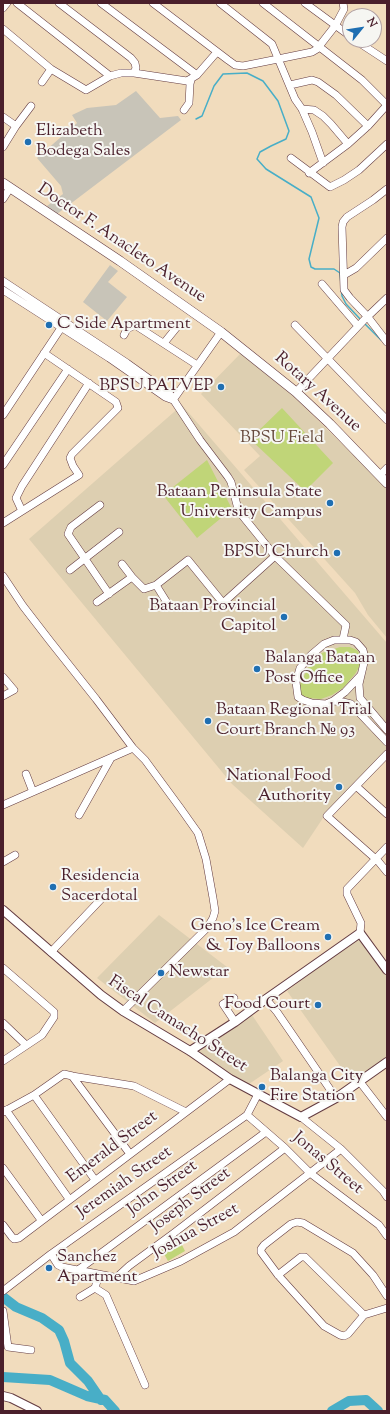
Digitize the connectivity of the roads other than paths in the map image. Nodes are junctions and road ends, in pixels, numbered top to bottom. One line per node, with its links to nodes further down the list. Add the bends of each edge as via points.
1 (7, 3): 10 (street)
2 (17, 3): 21 (street)
3 (59, 3): 20 (street, via 131,58 135,63)
4 (100, 3): 22 (street)
5 (153, 3): 16 (street)
6 (220, 3): 17 (street, via 272,44)
7 (263, 3): 14 (street)
8 (305, 3): 11 (street)
9 (343, 3): 11 (street, via 344,9)
10 (3, 8)
11 (335, 26): 13 (street); 14 (street)
12 (3, 29): 19 (street)
13 (342, 31)
14 (319, 47): 17 (street, via 312,52); 25 (street, via 362,80)
15 (368, 48): 18 (street)
16 (217, 52): 17 (street, via 235,65); 22 (street)
17 (278, 60): 24 (street)
18 (387, 61)
19 (51, 69): 21 (street, via 86,90); 23 (street)
20 (134, 72): 21 (street); 22 (street, via 183,82)
21 (110, 76)
22 (194, 78): 28 (street, via 190,84 190,103)
23 (42, 82)
24 (290, 85): 27 (street); 31 (street, via 312,80 318,82 336,95)
25 (387, 105): 31 (street)
26 (31, 106): 30 (street)
27 (302, 109): 32 (street, via 314,110 323,116); 36 (street)
28 (184, 110)
29 (3, 117): 30 (street)
30 (16, 126): 34 (street)
31 (368, 126): 32 (street)
32 (348, 144): 36 (street)
33 (387, 144): 37 (street, via 359,170 332,186)
34 (3, 147)
35 (291, 158): 37 (street)
36 (323, 163): 37 (street)
37 (309, 173)
38 (7, 186): 40 (street); 50 (main road, Doctor F. Anacleto Avenue)
39 (387, 188): 42 (street, via 343,222)
40 (3, 199)
41 (387, 238): 42 (street, via 356,268)
42 (344, 275): 46 (street, via 344,290)
43 (322, 284): 46 (street)
44 (4, 286): 47 (street)
45 (387, 298): 46 (street)
46 (362, 322): 52 (street); 55 (street)
47 (63, 324): 54 (street); 60 (street, via 169,393)
48 (295, 325): 55 (street)
49 (177, 327): 53 (street)
50 (221, 332): 56 (street); 59 (main road, Rotary Avenue)
51 (124, 335): 53 (street, via 127,329 135,325)
52 (387, 342)
53 (164, 343): 56 (street)
54 (44, 353): 57 (street); 61 (street)
55 (328, 359): 59 (street); 62 (street)
56 (197, 365): 60 (street)
57 (68, 368): 58 (street); 63 (street)
58 (89, 383): 68 (street, via 22,486 16,498); 68 (street, via 116,402 118,408 72,454 70,458 79,474)
59 (296, 392): 65 (main road, Rotary Avenue)
60 (173, 400): 71 (street, via 228,477 241,514)
61 (3, 414)
62 (387, 420)
63 (3, 465)
64 (387, 468): 65 (street)
65 (380, 475): 66 (main road, Rotary Avenue)
66 (387, 483)
67 (100, 505): 72 (street, via 68,531)
68 (22, 511): 69 (street)
69 (3, 523)
70 (119, 532): 72 (street)
71 (275, 556): 77 (street, via 223,603 188,560); 81 (street, via 346,625)
72 (85, 559): 74 (street); 78 (street)
73 (122, 564): 76 (street)
74 (70, 570)
75 (3, 576): 88 (street, via 27,612)
76 (132, 577): 77 (street, via 144,589); 78 (street)
77 (156, 585): 79 (street)
78 (109, 594): 80 (street)
79 (166, 601)
80 (97, 602)
81 (343, 639): 82 (street, via 356,642 363,650 365,658); 85 (street, via 334,640 317,649 300,668 296,682 298,697 303,700 320,704)
82 (361, 676): 85 (street); 86 (street, via 358,684 360,698)
83 (3, 677): 84 (street, via 14,690)
84 (3, 696)
85 (332, 702): 87 (street, via 351,704)
86 (387, 730)
87 (387, 742)
88 (133, 748): 90 (street); 110 (street, via 145,760 198,833 206,859 215,911 207,928)
89 (387, 754): 92 (street)
90 (111, 758): 93 (street); 96 (street)
91 (26, 774): 93 (street)
92 (356, 786): 95 (street); 99 (street, via 327,816)
93 (33, 792): 94 (street)
94 (3, 805)
95 (387, 814)
96 (79, 815)
97 (387, 847): 99 (street)
98 (15, 855): 100 (street)
99 (375, 858): 101 (street); 104 (street, via 347,889 347,894 362,923)
100 (3, 862)
101 (387, 872)
102 (105, 895): 105 (street)
103 (3, 910): 105 (street, Fiscal Camacho Street)
104 (360, 934): 107 (street); 109 (street)
105 (51, 952): 110 (street, Fiscal Camacho Street)
106 (3, 968): 113 (street, via 54,1012 54,1017 42,1035)
107 (387, 970)
108 (234, 998): 111 (street, via 223,1004)
109 (266, 999): 111 (street); 122 (street)
110 (123, 1011): 114 (street, Fiscal Camacho Street)
111 (235, 1022): 114 (street)
112 (3, 1023): 113 (street)
113 (26, 1045): 115 (street)
114 (190, 1051): 118 (street, Fiscal Camacho Street)
115 (3, 1061)
116 (387, 1062): 119 (street)
117 (72, 1076): 121 (street, via 64,1074); 124 (street, via 134,1086); 131 (street)
118 (230, 1079): 120 (street, Fiscal Camacho Street); 124 (street, Emerald Street)
119 (360, 1082): 122 (street); 127 (street)
120 (258, 1094): 125 (street, Jeremiah Street); 126 (street, Fiscal Camacho Street)
121 (34, 1095): 123 (street); 134 (street)
122 (336, 1098): 126 (street)
123 (5, 1111): 136 (street)
124 (186, 1112): 131 (street, Emerald Street)
125 (247, 1115): 128 (street, Jonas Street); 140 (street, Jeremiah Street)
126 (301, 1117): 130 (street)
127 (387, 1117)
128 (266, 1132): 129 (street, Jonas Street); 141 (street, John Street)
129 (285, 1148): 133 (street, Jonas Street); 144 (street, Joseph Street)
130 (341, 1149): 133 (street, Joshua Street); 135 (street)
131 (130, 1154): 134 (street, Emerald Street)
132 (3, 1168): 137 (street)
133 (310, 1173): 139 (street, Jonas Street, via 378,1225); 144 (street, Joshua Street, via 234,1232 180,1261 134,1281)
134 (95, 1180): 136 (street, Emerald Street)
135 (387, 1197)
136 (69, 1199): 137 (street, Emerald Street)
137 (41, 1220): 138 (street, Emerald Street, via 19,1238 14,1239)
138 (3, 1225)
139 (387, 1236)
140 (51, 1254): 141 (street, Joshua Street, via 58,1265); 146 (street, Jeremiah Street)
141 (78, 1270): 142 (street, Joshua Street)
142 (99, 1274): 144 (street, Joshua Street); 145 (street)
143 (278, 1275): 147 (street, via 261,1249 291,1224 303,1223 353,1254 373,1275); 151 (street, via 301,1257 305,1257); 151 (street, via 324,1326 340,1335 348,1334)
144 (116, 1278)
145 (95, 1288): 148 (street); 153 (street, via 106,1295)
146 (3, 1291)
147 (387, 1296)
148 (80, 1297)
149 (387, 1308): 151 (street)
150 (3, 1311): 152 (street, via 8,1347)
151 (364, 1315)
152 (31, 1350)
153 (145, 1385)
154 (3, 1396): 155 (street)
155 (37, 1411)

